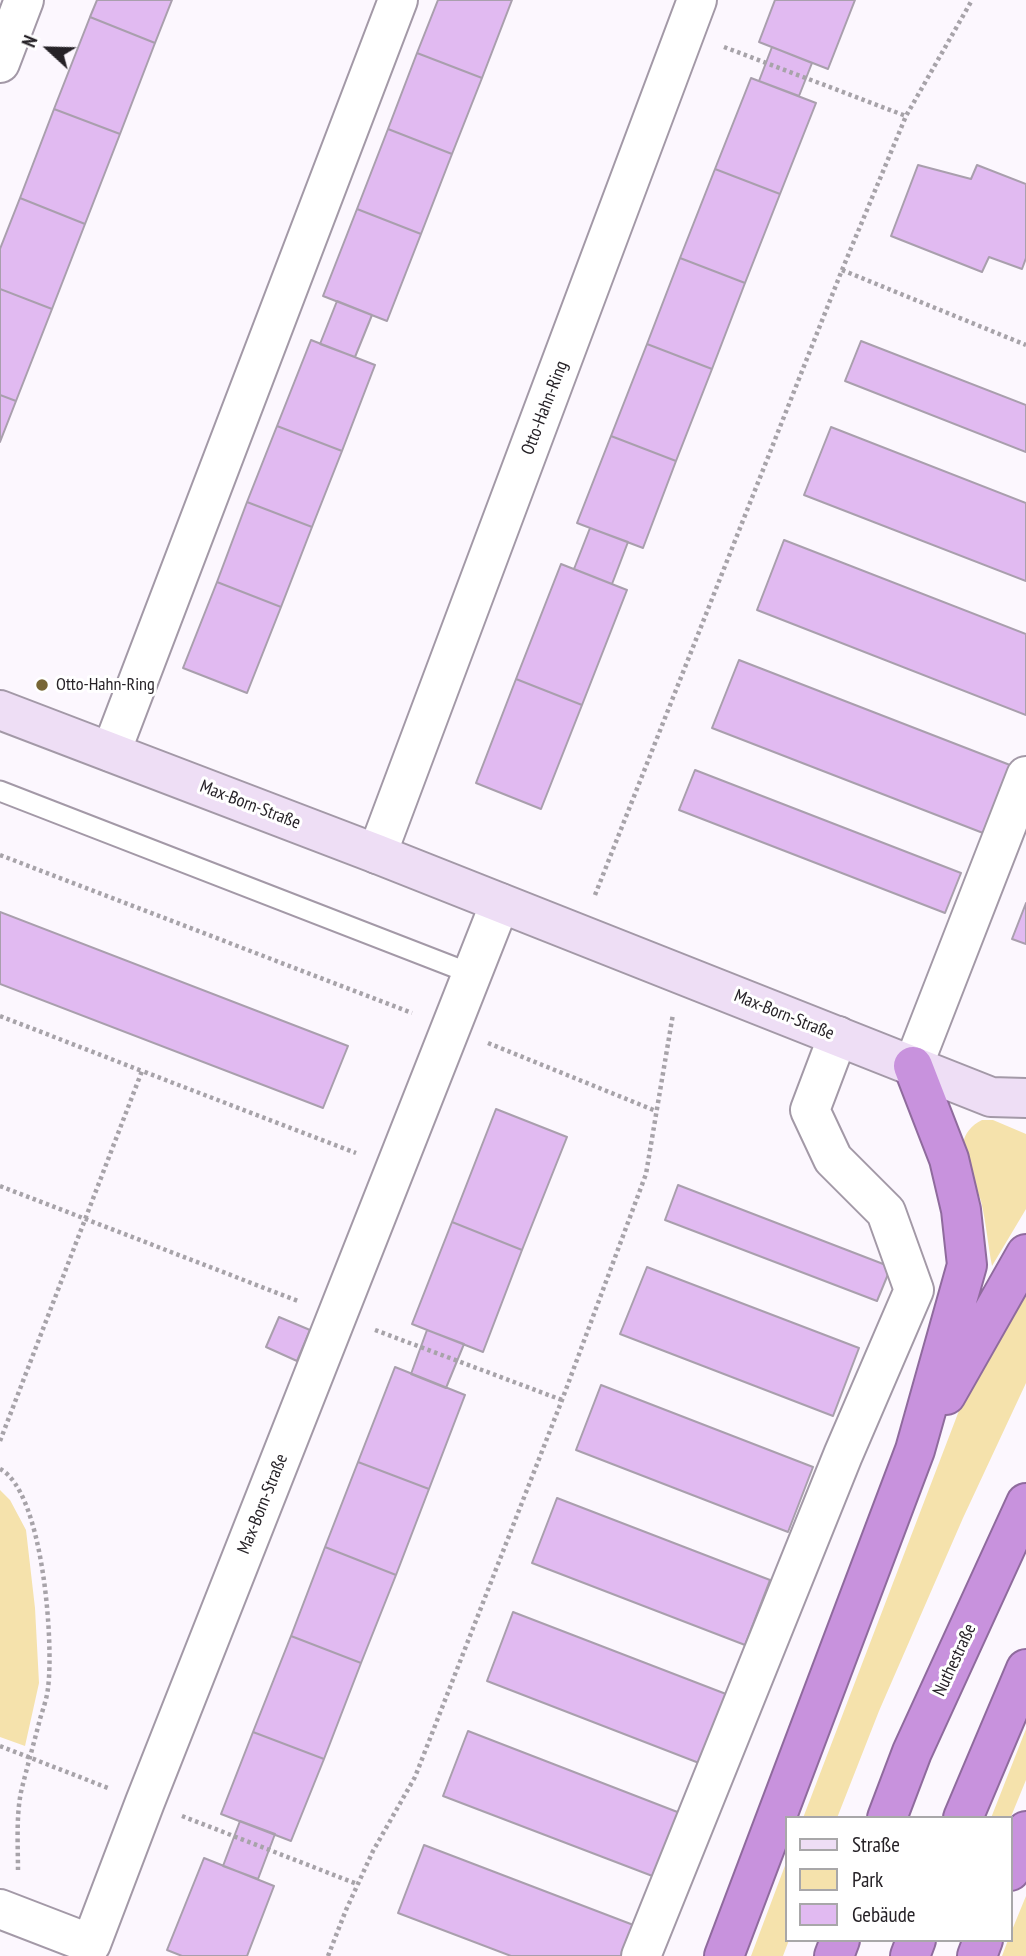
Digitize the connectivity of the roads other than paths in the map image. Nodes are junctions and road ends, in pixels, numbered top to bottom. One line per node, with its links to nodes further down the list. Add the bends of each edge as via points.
1 (24, 0): 4 (street)
2 (398, 0): 6 (street)
3 (692, 16): 9 (street, Otto-Hahn-Ring)
4 (0, 63)
5 (0, 710): 6 (street, Max-Born-Straße)
6 (111, 752): 9 (street, Max-Born-Straße)
7 (1026, 776): 13 (street)
8 (0, 791): 11 (lane)
9 (377, 854): 10 (street, Max-Born-Straße)
10 (500, 903): 11 (street, Max-Born-Straße); 12 (street, Max-Born-Straße)
11 (472, 974): 23 (street, Max-Born-Straße, via 91,1944)
12 (838, 1037): 13 (street, Max-Born-Straße); 24 (street, via 810,1110 833,1159 886,1212 914,1290 837,1468)
13 (913, 1066): 14 (street, Max-Born-Straße, via 990,1097); 16 (highway, via 949,1159 967,1265)
14 (1026, 1098)
15 (1026, 1254): 16 (highway)
16 (915, 1450): 25 (highway)
17 (1026, 1503): 19 (highway, Nuthestraße, via 912,1752)
18 (1026, 1669): 20 (highway)
19 (888, 1816)
20 (964, 1816)
21 (1026, 1831): 22 (highway)
22 (1012, 1866)
23 (9, 1912)
24 (641, 1956)
25 (724, 1956)

